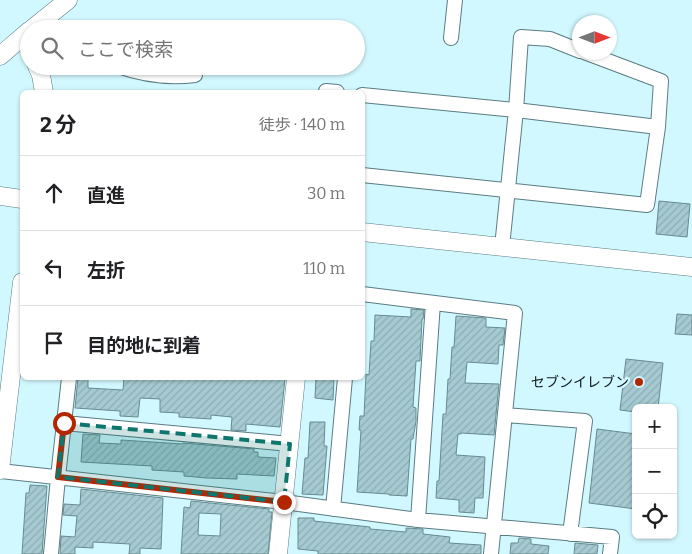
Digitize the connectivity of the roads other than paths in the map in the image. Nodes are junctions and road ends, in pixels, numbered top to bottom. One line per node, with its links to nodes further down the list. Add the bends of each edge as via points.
1 (68, 0): 3 (street)
2 (455, 0): 4 (street)
3 (46, 20)
4 (451, 38)
5 (20, 43): 7 (street)
6 (572, 48): 14 (street, via 550,40 521,37)
7 (0, 56)
8 (605, 60): 15 (street, via 661,81)
9 (42, 75): 12 (street)
10 (156, 75): 11 (street)
11 (196, 75)
12 (44, 90)
13 (365, 95): 14 (street)
14 (516, 110): 15 (street); 17 (street)
15 (658, 127): 17 (street, via 647,205)
16 (365, 175): 17 (street)
17 (508, 191): 21 (street)
18 (0, 196): 19 (street)
19 (20, 199)
20 (365, 232): 21 (street)
21 (502, 247): 22 (street)
22 (692, 267)
23 (365, 294): 25 (street)
24 (20, 299): 32 (street)
25 (433, 303): 29 (street, via 515,313); 36 (street)
26 (69, 380): 30 (street)
27 (296, 380): 31 (street)
28 (345, 380): 35 (street)
29 (506, 415): 37 (street); 38 (street, via 585,421)
30 (64, 423): 31 (street); 33 (street)
31 (290, 444): 34 (street)
32 (0, 470): 33 (street)
33 (58, 477): 34 (street); 39 (street)
34 (284, 502): 35 (street); 40 (street)
35 (333, 509): 36 (street)
36 (418, 520): 37 (street)
37 (495, 526): 38 (street); 41 (street)
38 (570, 534): 42 (street, via 612,537)
39 (51, 554)
40 (278, 554)
41 (491, 554)
42 (610, 554)

